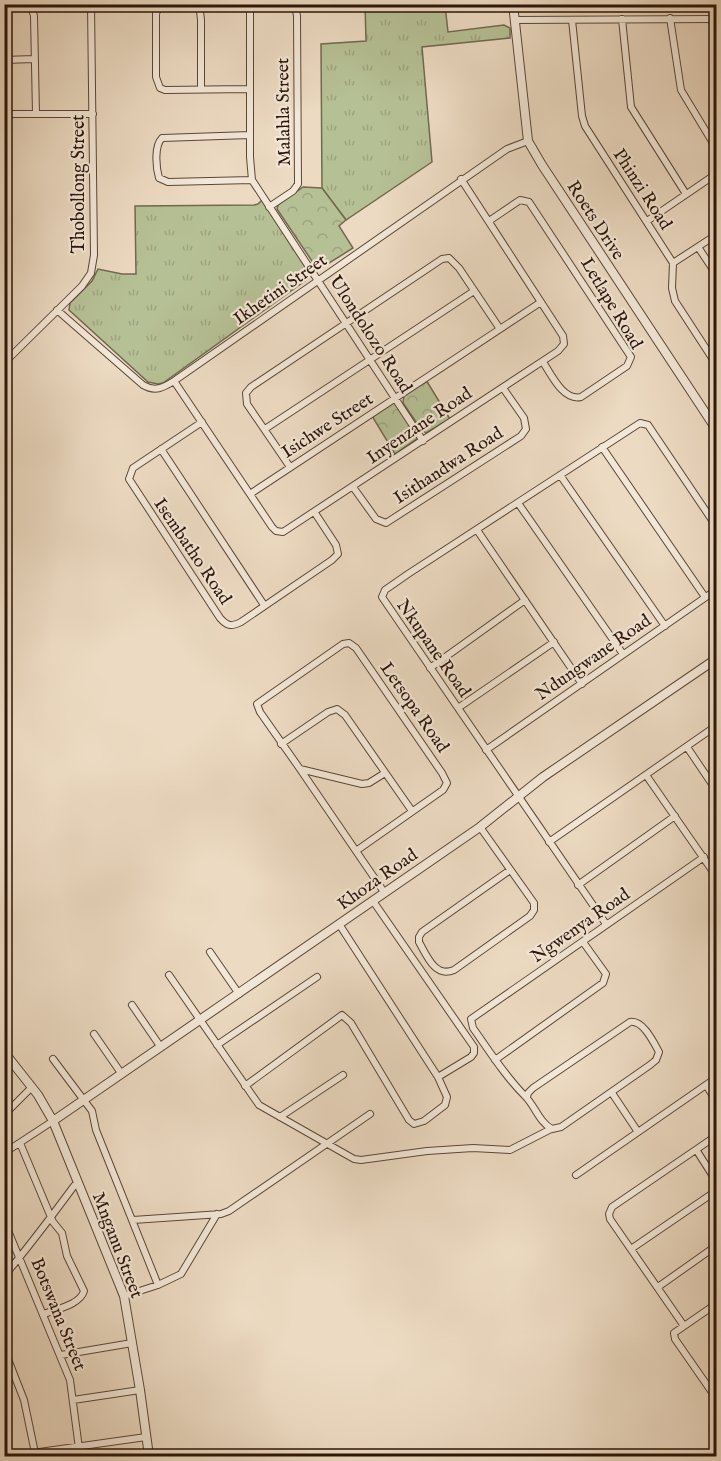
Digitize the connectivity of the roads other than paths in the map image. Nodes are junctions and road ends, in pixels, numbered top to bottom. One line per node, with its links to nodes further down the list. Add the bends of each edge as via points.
1 (27, 4): 13 (street, via 34,16)
2 (91, 4): 19 (street, Thobollong Street)
3 (161, 4): 15 (street, via 156,13 157,84 165,90)
4 (194, 4): 15 (street, via 201,20)
5 (249, 4): 16 (street, Ulondolozo Road)
6 (290, 4): 27 (street, Malahla Street, via 297,16 298,184)
7 (513, 4): 12 (street, Roets Drive)
8 (670, 18): 9 (street); 10 (street); 22 (street, via 681,90)
9 (622, 19): 11 (street); 26 (street, via 631,107)
10 (717, 19)
11 (572, 20): 12 (street); 29 (street, Phinzi Road, via 585,126)
12 (515, 21): 21 (street, Roets Drive)
13 (34, 59): 14 (street); 18 (street)
14 (4, 60)
15 (201, 89): 16 (street)
16 (249, 89): 20 (street, Ulondolozo Road)
17 (4, 114): 18 (street)
18 (36, 114): 19 (street)
19 (93, 114): 37 (street, Thobollong Street, via 94,262 87,279)
20 (250, 135): 25 (street, Ulondolozo Road); 25 (street, via 162,138 157,146 158,173 159,178 168,182)
21 (528, 141): 24 (street, Ikhetini Street, via 507,148); 49 (street, Roets Drive)
22 (717, 148)
23 (717, 174): 26 (street)
24 (461, 179): 28 (street, Inyenzane Road); 34 (street, Ikhetini Street)
25 (252, 180): 27 (street, Ulondolozo Road)
26 (686, 194): 29 (street)
27 (269, 207): 34 (street, Ulondolozo Road)
28 (489, 221): 36 (street, Inyenzane Road); 41 (street, Letlape Road, via 520,200 531,204 632,357 627,366 574,398 567,395)
29 (647, 221): 32 (street, Phinzi Road)
30 (717, 235): 31 (street)
31 (698, 247): 32 (street); 33 (street)
32 (673, 263): 43 (street, via 675,301)
33 (717, 274)
34 (318, 281): 38 (street, Ulondolozo Road); 44 (street, Ikhetini Street)
35 (474, 291): 38 (street, via 455,262 446,258); 39 (street); 40 (street)
36 (541, 302): 39 (street, Isichwe Street); 41 (street, Inyenzane Road, via 565,339 558,351)
37 (57, 310): 42 (street, Thobollong Street); 44 (street, Ikhetini Street, via 143,385 153,390)
38 (345, 323): 40 (street, Ulondolozo Road); 48 (street, via 247,390 247,404)
39 (500, 329): 46 (street, Isichwe Street)
40 (369, 360): 46 (street, Ulondolozo Road); 48 (street)
41 (543, 362): 45 (street, Inyenzane Road)
42 (4, 363)
43 (717, 364)
44 (174, 381): 47 (street, Inyenzane Road)
45 (503, 388): 50 (street, Inyenzane Road); 55 (street, Isithandwa Road, via 526,422 521,436 386,523 376,519)
46 (395, 398): 50 (street, Ulondolozo Road); 53 (street, Isichwe Street)
47 (202, 422): 52 (street, Isembatho Road); 56 (street, Inyenzane Road)
48 (266, 429): 53 (street)
49 (717, 429)
50 (423, 441): 55 (street, Inyenzane Road)
51 (602, 447): 54 (street, Nkupane Road); 59 (street, Nkupane Road, via 644,423); 62 (street)
52 (161, 449): 64 (street); 64 (street, Isembatho Road, via 133,468 131,484 223,622 232,626)
53 (290, 467): 56 (street, Isichwe Street)
54 (560, 475): 57 (street, Nkupane Road); 65 (street)
55 (353, 487): 58 (street, Inyenzane Road)
56 (250, 494): 58 (street, Inyenzane Road, via 279,532)
57 (518, 503): 60 (street, Nkupane Road); 67 (street)
58 (315, 513): 64 (street, Isembatho Road, via 338,554)
59 (717, 525)
60 (477, 530): 63 (street); 69 (street, Nkupane Road, via 383,593 383,602)
61 (717, 590): 62 (street, Ndungwane Road)
62 (705, 597): 65 (street, Ndungwane Road)
63 (525, 600): 66 (street); 69 (street)
64 (264, 605)
65 (665, 626): 67 (street, Ndungwane Road)
66 (554, 642): 70 (street); 71 (street)
67 (623, 654): 70 (street, Ndungwane Road)
68 (717, 659): 80 (street, Khoza Road)
69 (430, 668): 71 (street, Nkupane Road)
70 (582, 684): 75 (street, Ndungwane Road)
71 (458, 708): 75 (street, Nkupane Road)
72 (717, 726): 74 (street)
73 (281, 744): 76 (street); 77 (street, via 337,709); 81 (street, Letsopa Road, via 257,704 343,644 351,644 447,780 443,790)
74 (687, 747): 78 (street); 79 (street)
75 (486, 750): 80 (street, Nkupane Road)
76 (300, 769): 77 (street, via 362,784); 85 (street)
77 (385, 773): 81 (street)
78 (646, 775): 82 (street); 84 (street)
79 (717, 790)
80 (518, 798): 83 (street, Khoza Road); 84 (street, Nkupane Road)
81 (412, 811): 85 (street, Letsopa Road)
82 (675, 816): 86 (street); 89 (street)
83 (480, 827): 87 (street); 90 (street, Khoza Road)
84 (549, 842): 89 (street, Nkupane Road)
85 (356, 851): 90 (street)
86 (704, 857): 88 (street); 93 (street, Ngwenya Road)
87 (510, 870): 87 (street, via 534,903 530,916 454,970 440,972 419,942 422,932)
88 (717, 876)
89 (578, 885): 93 (street, Nkupane Road)
90 (384, 892): 91 (street, Khoza Road)
91 (373, 901): 92 (street, Khoza Road); 109 (street, via 474,1047 471,1057)
92 (339, 924): 98 (street, Khoza Road); 109 (street)
93 (606, 924): 94 (street, Ngwenya Road)
94 (583, 942): 106 (street, via 606,974 603,983); 106 (street, Ngwenya Road, via 473,1017 473,1028)
95 (210, 952): 98 (street)
96 (169, 975): 100 (street)
97 (317, 978): 102 (street)
98 (239, 994): 100 (street, Khoza Road)
99 (132, 1005): 103 (street)
100 (200, 1019): 102 (street); 103 (street, Khoza Road)
101 (94, 1034): 107 (street)
102 (217, 1045): 112 (street)
103 (160, 1046): 107 (street, Khoza Road)
104 (5, 1053): 113 (street, Mnganu Street)
105 (53, 1059): 116 (street)
106 (495, 1060): 115 (street, via 515,1088)
107 (121, 1073): 116 (street, Khoza Road)
108 (343, 1075): 120 (street)
109 (438, 1077): 112 (street, via 447,1102 441,1110 414,1124 345,1017 340,1016)
110 (717, 1078): 111 (street)
111 (706, 1085): 117 (street); 123 (street)
112 (245, 1086): 120 (street, via 259,1105)
113 (32, 1088): 119 (street); 121 (street, Mnganu Street)
114 (612, 1093): 115 (street, via 658,1056 639,1022 628,1022 532,1088); 122 (street, via 561,1127); 123 (street)
115 (527, 1097): 122 (street)
116 (83, 1100): 121 (street, Khoza Road); 135 (street, via 94,1114 96,1130)
117 (717, 1101)
118 (370, 1114): 126 (street)
119 (4, 1115)
120 (280, 1117): 126 (street)
121 (53, 1121): 125 (street); 143 (street, Mnganu Street)
122 (551, 1129): 126 (street, via 510,1150 428,1151 361,1160)
123 (638, 1132): 129 (street)
124 (717, 1136): 127 (street)
125 (20, 1143): 128 (street); 134 (street)
126 (325, 1144): 133 (street, via 229,1211)
127 (697, 1151): 130 (street); 138 (street, via 611,1209 610,1219)
128 (4, 1153)
129 (576, 1175)
130 (717, 1181)
131 (74, 1186): 134 (street)
132 (717, 1191): 138 (street)
133 (217, 1214): 135 (street); 141 (street, via 187,1267)
134 (51, 1217): 139 (street); 145 (street, via 62,1233 67,1256 84,1292 77,1300)
135 (134, 1220): 141 (street)
136 (4, 1221): 139 (street, Botswana Street)
137 (717, 1246): 142 (street)
138 (631, 1249): 142 (street)
139 (20, 1257): 140 (street); 145 (street, Botswana Street)
140 (4, 1276)
141 (158, 1285): 143 (street)
142 (658, 1287): 146 (street)
143 (124, 1296): 147 (street, Mnganu Street)
144 (717, 1304): 146 (street)
145 (44, 1314): 149 (street, Botswana Street)
146 (684, 1326): 151 (street, via 674,1333 675,1339)
147 (132, 1343): 149 (street); 150 (street, Mnganu Street)
148 (4, 1349): 155 (street, via 24,1400)
149 (61, 1355): 152 (street, Botswana Street)
150 (140, 1390): 152 (street); 153 (street, Mnganu Street)
151 (717, 1398)
152 (73, 1400): 154 (street, Botswana Street)
153 (146, 1437): 154 (street); 158 (street, Mnganu Street)
154 (78, 1446): 155 (street); 157 (street, Botswana Street)
155 (35, 1453): 156 (street)
156 (11, 1456)
157 (80, 1456)
158 (149, 1456)

